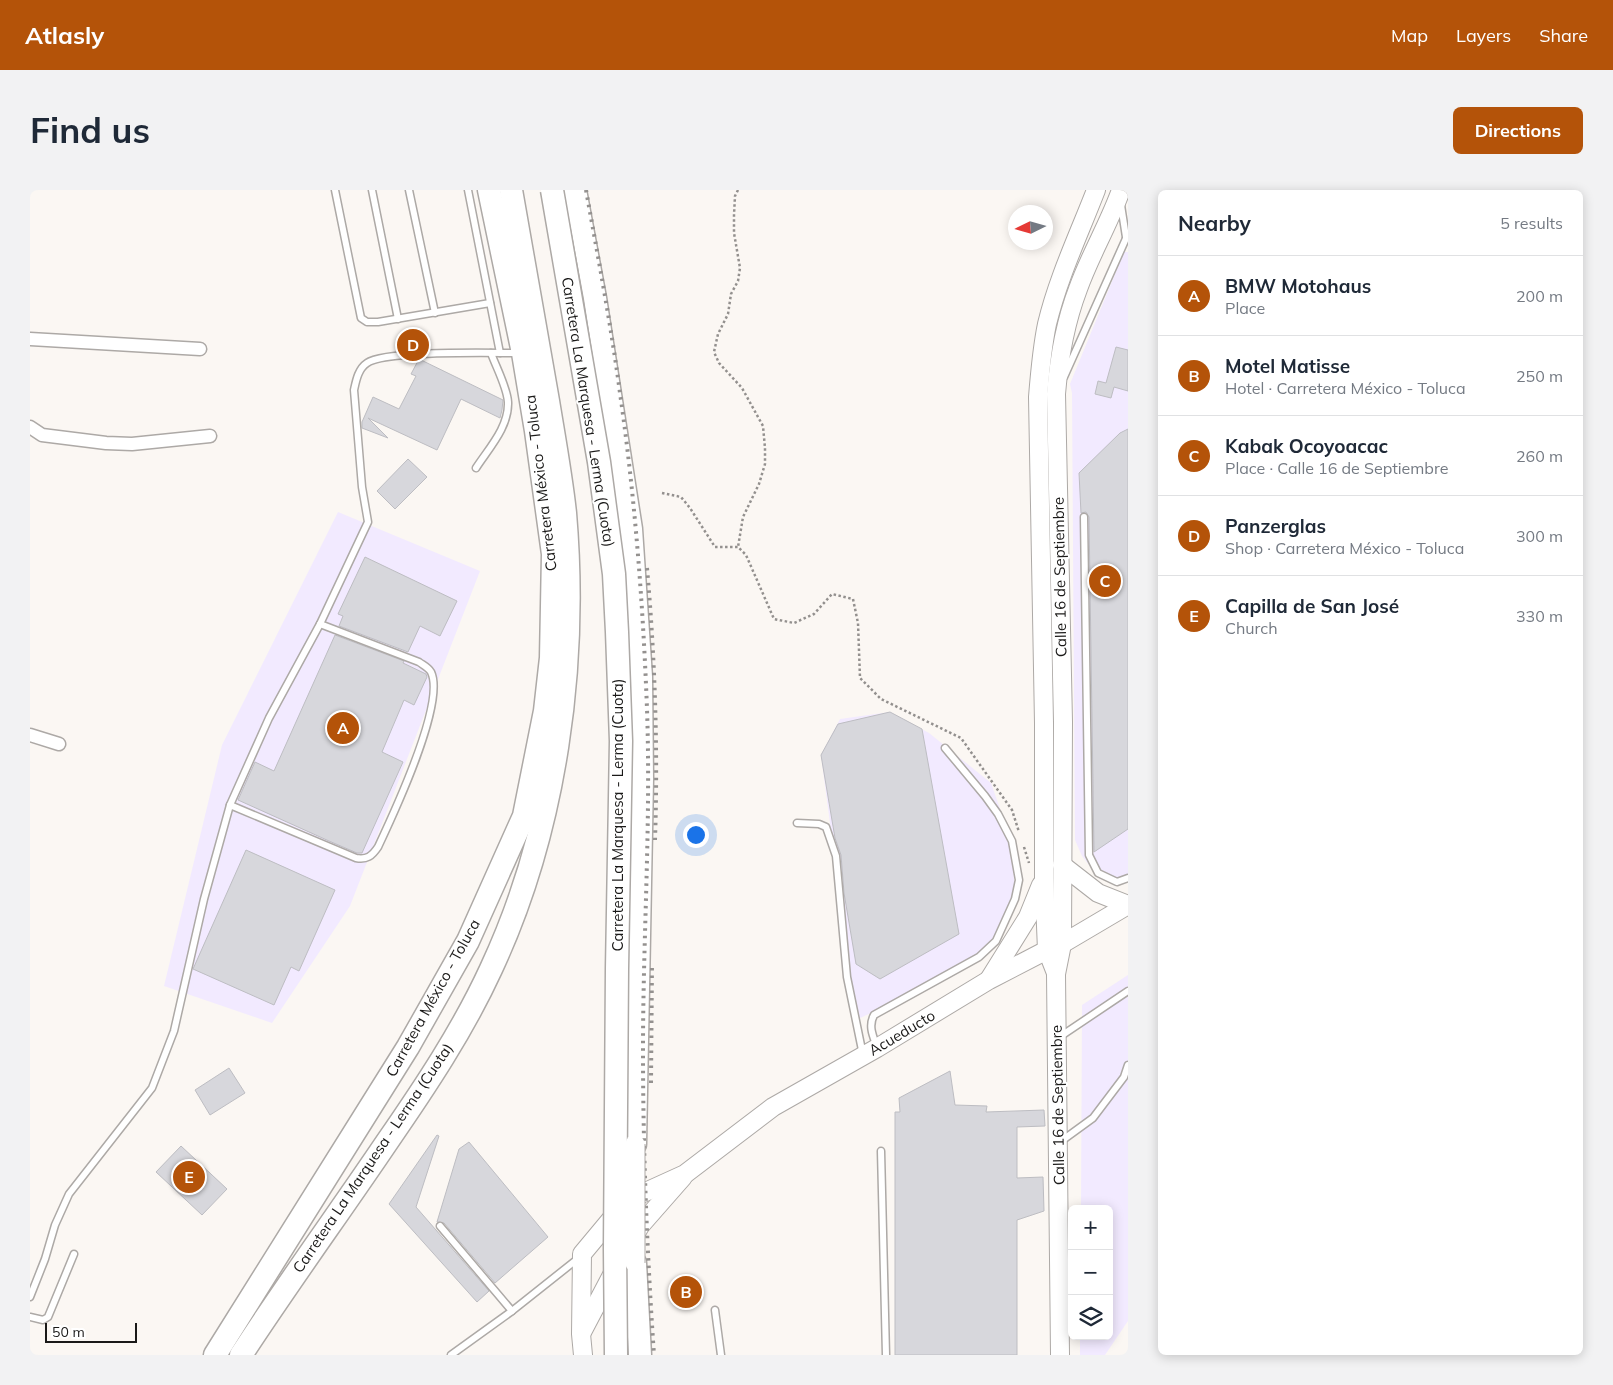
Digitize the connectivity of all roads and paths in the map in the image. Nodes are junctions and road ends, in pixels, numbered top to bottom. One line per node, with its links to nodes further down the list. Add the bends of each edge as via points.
1 (335, 190): 15 (lane, via 361,318 367,322)
2 (372, 190): 15 (lane)
3 (409, 190): 14 (lane)
4 (468, 190): 13 (lane)
5 (489, 190): 20 (highway, Carretera México - Toluca)
6 (511, 190): 60 (highway, Carretera La Marquesa - Lerma (Cuota), via 559,467 568,577 558,749 535,850 490,971 447,1051)
7 (552, 190): 63 (highway, Carretera La Marquesa - Lerma (Cuota), bridge, via 599,462 614,574 622,741)
8 (575, 190): 47 (highway, via 631,529 641,677)
9 (738, 190): 27 (path, via 734,233 740,268 714,352 719,363 742,388 763,426 765,464 743,518)
10 (1096, 190): 37 (main road, Calle 16 de Septiembre, via 1060,283 1041,359 1038,397 1044,723)
11 (1120, 192): 12 (lane); 21 (main road, Calle 16 de Septiembre, via 1069,316 1059,359)
12 (1127, 237): 21 (lane)
13 (490, 303): 14 (lane); 19 (lane)
14 (435, 313): 15 (lane)
15 (398, 320)
16 (30, 338): 17 (street)
17 (200, 349)
18 (491, 353): 19 (lane); 24 (lane, via 508,400 507,411 504,425); 28 (lane, via 375,358 364,364 357,375 354,390 368,522)
19 (500, 353): 20 (lane)
20 (523, 353): 59 (highway, Carretera México - Toluca, via 552,554 551,658 545,711 524,816 468,941 408,1047)
21 (1056, 394): 36 (main road, Calle 16 de Septiembre, via 1063,722)
22 (30, 427): 23 (street, via 42,435 106,443 132,444)
23 (210, 436)
24 (476, 468)
25 (662, 492): 27 (path, via 682,497 715,547)
26 (1084, 517): 38 (lane, via 1089,856 1098,873 1117,882)
27 (738, 547): 34 (path, via 746,556 774,619 794,623 814,614 832,594 854,599 860,678 881,699 961,738 1012,810)
28 (320, 624): 32 (lane, via 269,718); 32 (lane, via 419,662 431,673 433,690 428,722 408,782 378,847 372,855 356,858)
29 (30, 735): 30 (street)
30 (58, 744)
31 (945, 748): 44 (lane, via 998,814 1012,841 1019,880 1015,899 996,941 979,957 874,1016)
32 (230, 805): 54 (lane, via 204,899 174,1031 152,1088 69,1194 54,1225)
33 (797, 823): 44 (lane, via 826,827 836,856 847,977)
34 (1020, 836)
35 (1023, 845): 37 (path)
36 (1062, 865): 39 (main road, via 1098,893); 40 (main road, Calle 16 de Septiembre)
37 (1038, 875): 40 (main road, Calle 16 de Septiembre); 41 (main road, via 1028,917)
38 (1128, 878)
39 (1128, 905): 40 (main road, Acueducto)
40 (1055, 947): 41 (main road, Acueducto); 43 (main road, Calle 16 de Septiembre)
41 (990, 980): 44 (main road, Acueducto)
42 (1128, 991): 43 (lane)
43 (1056, 1039): 46 (main road, Calle 16 de Septiembre)
44 (870, 1052): 49 (main road, Acueducto, via 774,1107)
45 (1128, 1065): 46 (lane, via 1124,1077 1093,1118)
46 (1059, 1143): 67 (main road, Calle 16 de Septiembre)
47 (635, 1144): 53 (main road, bridge)
48 (881, 1151): 66 (lane)
49 (684, 1174): 52 (main road, via 641,1194 617,1212); 58 (main road, via 640,1226)
50 (440, 1226): 56 (lane)
51 (74, 1254): 57 (lane, via 48,1317 43,1320)
52 (582, 1254): 56 (lane); 58 (main road)
53 (634, 1263): 64 (highway)
54 (30, 1297)
55 (715, 1310): 65 (lane)
56 (512, 1311): 61 (lane)
57 (30, 1317)
58 (581, 1334): 62 (main road)
59 (215, 1355)
60 (241, 1355)
61 (452, 1355)
62 (583, 1355)
63 (616, 1355)
64 (640, 1355)
65 (721, 1355)
66 (886, 1355)
67 (1060, 1355)

